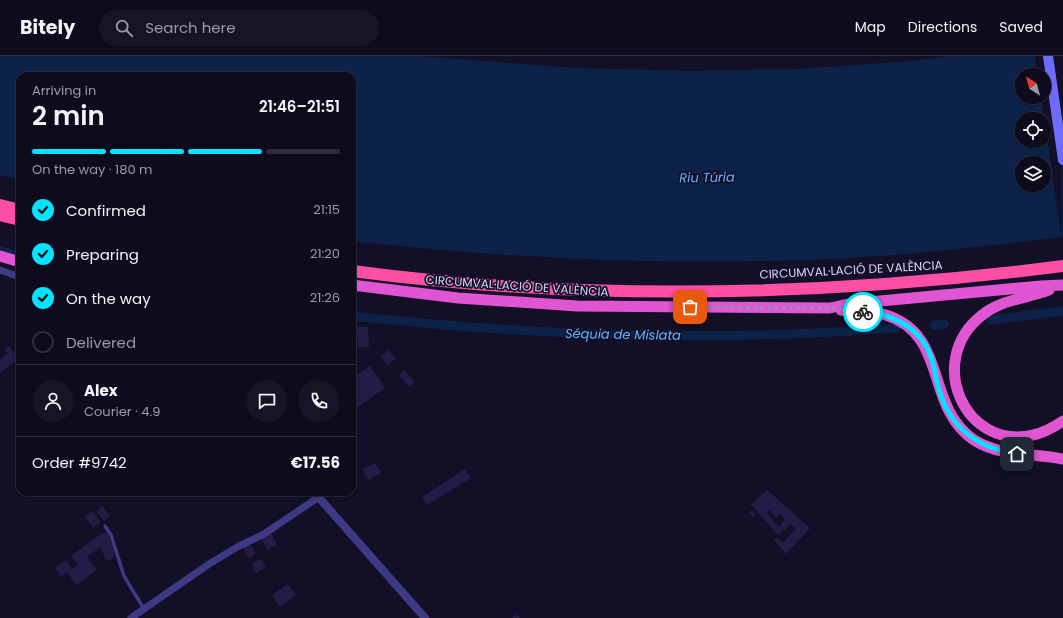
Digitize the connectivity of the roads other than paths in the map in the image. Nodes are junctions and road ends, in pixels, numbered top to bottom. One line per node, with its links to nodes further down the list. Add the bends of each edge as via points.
1 (1048, 56): 2 (main road)
2 (1063, 160)
3 (0, 205): 4 (highway)
4 (16, 209)
5 (0, 214): 6 (highway)
6 (16, 219)
7 (0, 220): 8 (highway)
8 (16, 224)
9 (0, 256): 10 (highway)
10 (16, 261)
11 (1063, 266): 13 (highway, CIRCUMVAL·LACIÓ DE VALÈNCIA, via 994,275 818,289 700,291 566,289 458,282)
12 (0, 270): 14 (street)
13 (356, 271)
14 (16, 276)
15 (356, 285): 17 (highway, CIRCUMVAL·LACIÓ DE VALÈNCIA, via 458,298 577,306)
16 (1062, 286): 17 (highway, CIRCUMVAL·LACIÓ DE VALÈNCIA); 18 (highway, via 1008,301 981,315 962,338 956,351 954,366 958,394 973,417 987,428 1009,435 1032,436)
17 (830, 308): 19 (highway, via 886,315 915,333 924,343 930,357 947,409 955,422 974,440 999,451)
18 (1063, 421)
19 (1063, 459)
20 (316, 496): 23 (street, via 264,534 209,564)
21 (318, 496): 25 (street)
22 (105, 526): 23 (lane, via 111,535 124,576)
23 (144, 609): 24 (street)
24 (131, 618)
25 (425, 618)

